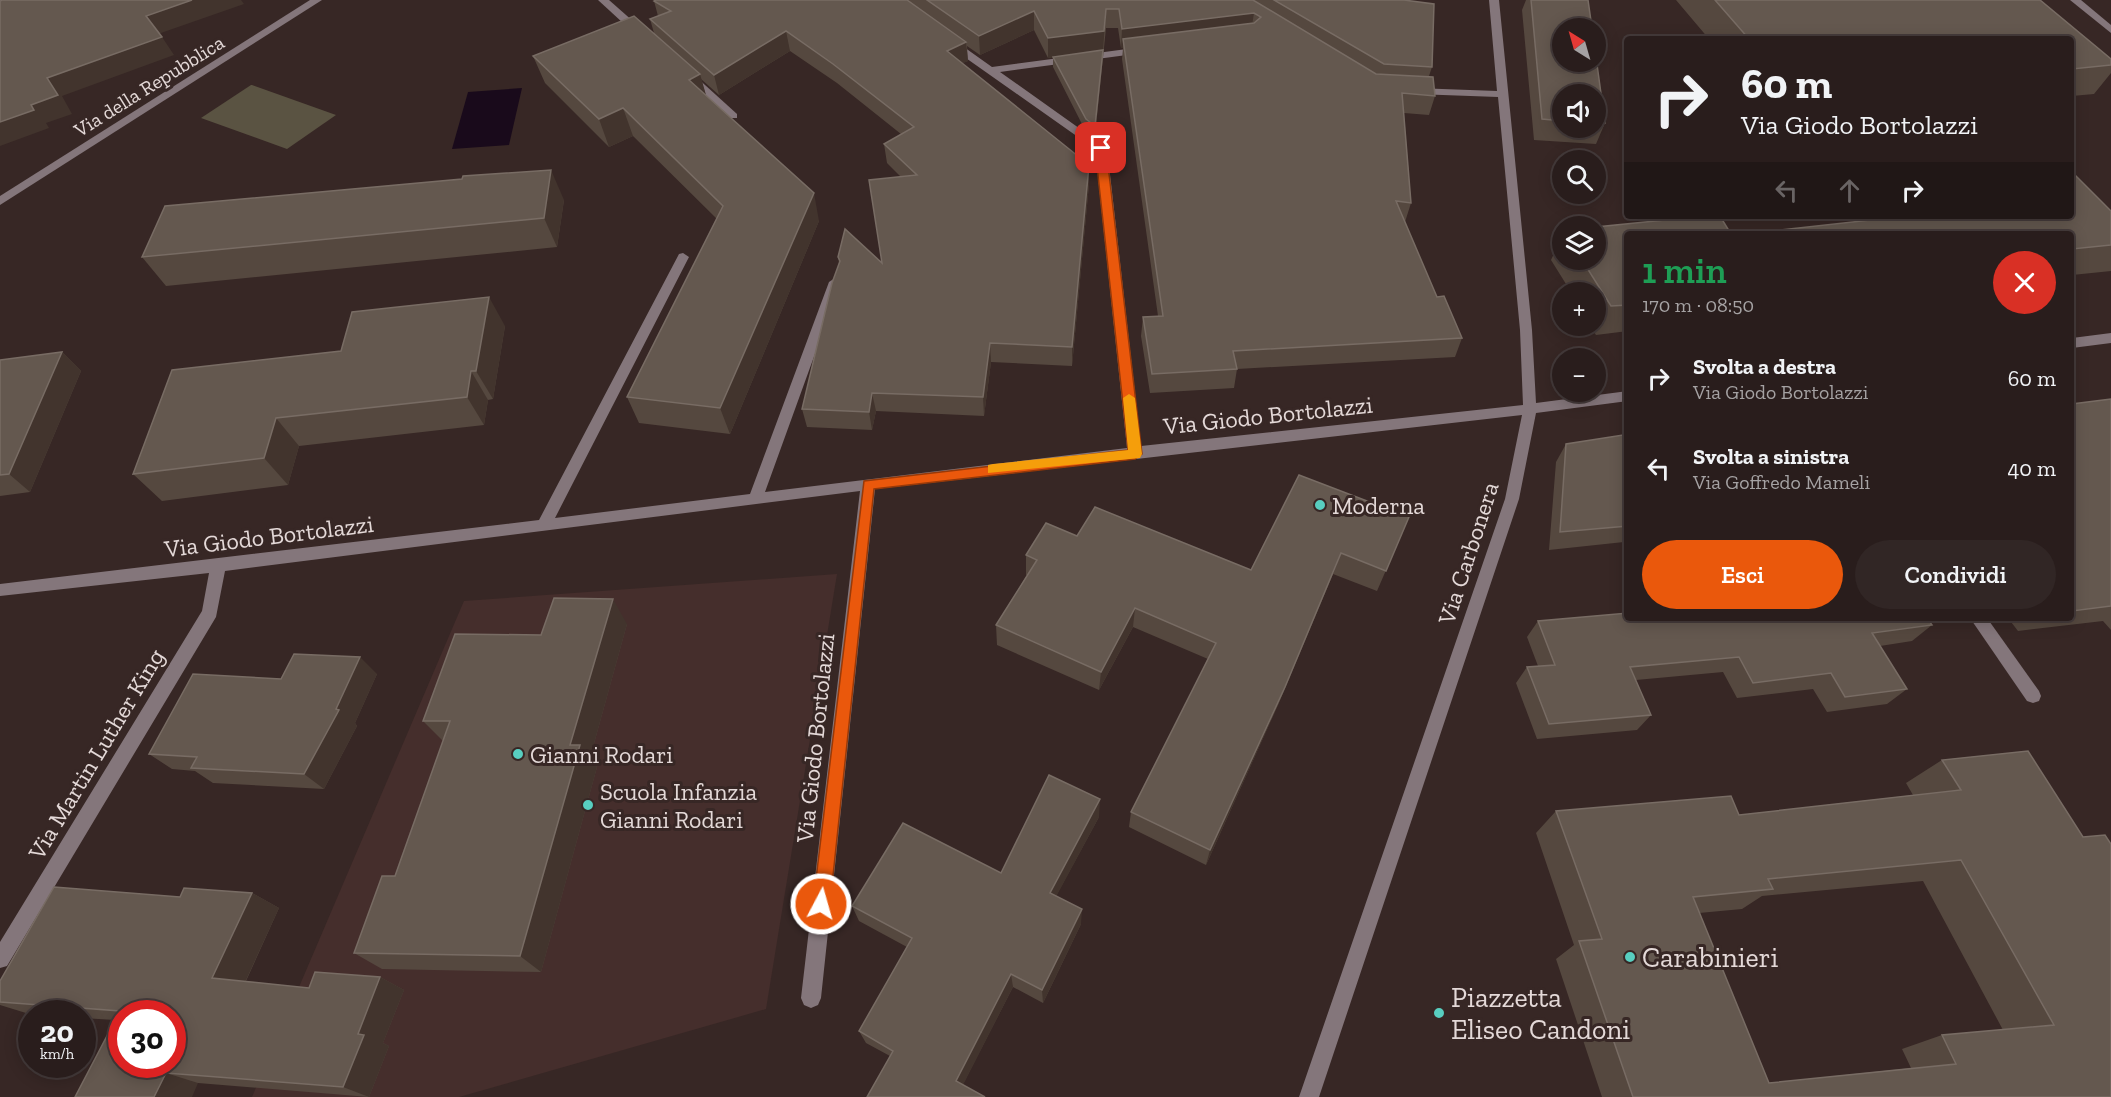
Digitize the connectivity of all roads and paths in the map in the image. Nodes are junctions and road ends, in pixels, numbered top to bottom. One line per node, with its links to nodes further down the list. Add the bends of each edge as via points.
1 (317, 0): 14 (street, Via della Repubblica)
2 (603, 0): 7 (street)
3 (1494, 0): 12 (street, Via Carbonera)
4 (2075, 0): 5 (street)
5 (2111, 30)
6 (936, 32): 10 (street)
7 (646, 39)
8 (1156, 49): 10 (street)
9 (681, 69): 13 (street)
10 (990, 70): 21 (street, via 1101,148)
11 (1399, 90): 12 (street)
12 (1502, 94): 20 (street, Via Carbonera, via 1526,330)
13 (733, 116)
14 (0, 201)
15 (683, 257): 24 (street)
16 (836, 279): 23 (street)
17 (2111, 339): 18 (street)
18 (2074, 343)
19 (1624, 397): 20 (street, Via Giodo Bortolazzi)
20 (1530, 410): 21 (street, Via Giodo Bortolazzi); 31 (street, Via Carbonera, via 1512,498)
21 (1135, 454): 22 (street, Via Giodo Bortolazzi)
22 (868, 484): 23 (street, Via Giodo Bortolazzi); 30 (street, Via Giodo Bortolazzi)
23 (755, 499): 24 (street, Via Giodo Bortolazzi)
24 (544, 526): 25 (street, Via Giodo Bortolazzi)
25 (218, 568): 26 (street, Via Giodo Bortolazzi); 29 (street, Via Martin Luther King, via 210,612)
26 (0, 590)
27 (1980, 621): 28 (street)
28 (2033, 696)
29 (0, 959)
30 (811, 998)
31 (1309, 1097)

